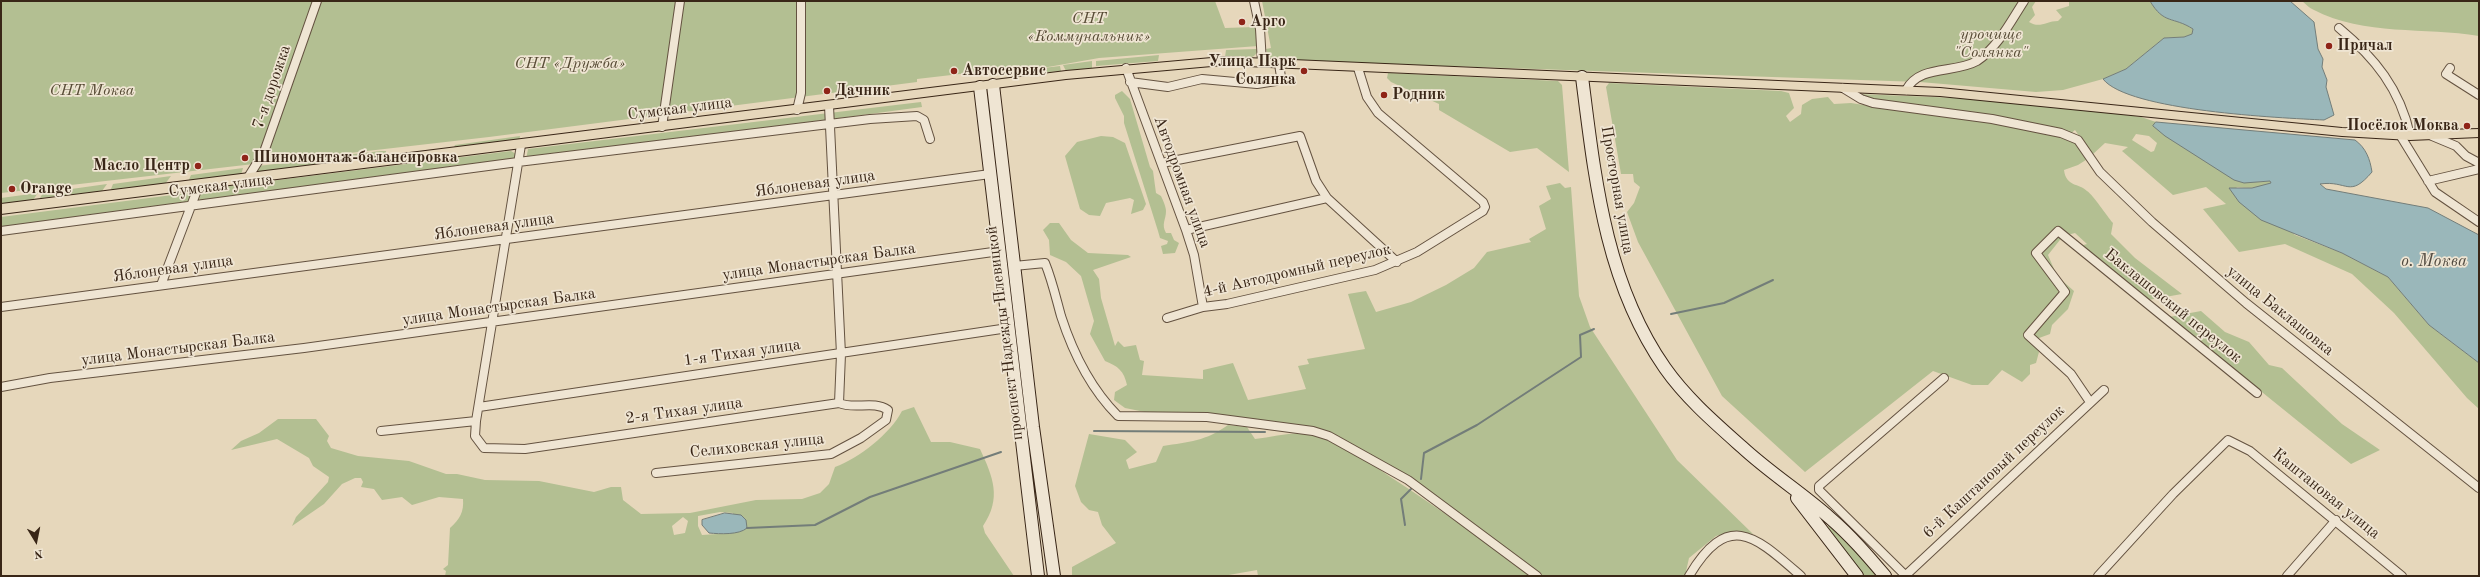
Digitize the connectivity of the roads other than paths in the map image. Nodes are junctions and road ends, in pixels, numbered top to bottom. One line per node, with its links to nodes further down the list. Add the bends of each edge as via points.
1 (317, 1): 33 (street, 7-я дорожка, via 264,152)
2 (680, 1): 22 (street)
3 (801, 1): 20 (street, via 801,92)
4 (1254, 1): 7 (street, via 1260,29)
5 (2024, 1): 17 (street, via 1984,56 1967,66 1919,76 1912,80)
6 (2339, 28): 24 (street, via 2376,60 2389,77 2401,104)
7 (1262, 63): 8 (main road, Сумская улица); 9 (main road, Сумская улица, via 1196,62)
8 (1279, 64): 10 (main road, Сумская улица); 13 (street, via 1281,78 1270,83 1233,83 1204,78 1173,87 1161,87)
9 (1126, 68): 13 (street, Автодромная улица); 14 (main road, Сумская улица)
10 (1361, 68): 12 (main road, Сумская улица); 45 (street, 4-й Автодромный переулок, via 1367,97 1378,113 1486,207 1483,212 1425,248)
11 (2450, 68): 18 (street, via 2446,74)
12 (1582, 77): 16 (main road, Сумская улица); 67 (main road, Просторная улица, via 1604,229 1617,276 1637,324 1657,357 1698,406)
13 (1130, 82): 29 (street, Автодромная улица)
14 (993, 85): 15 (main road, Сумская улица); 46 (main road, проспект Надежды Плевицкой)
15 (980, 87): 19 (main road, Сумская улица); 32 (main road, проспект Надежды Плевицкой)
16 (1843, 88): 17 (main road, Сумская улица); 66 (street, улица Баклашовка, via 1873,103 1992,119 2061,133 2078,140 2100,172 2164,232 2246,303)
17 (1906, 90): 24 (main road, Сумская улица, via 2114,108 2248,123)
18 (2479, 95)
19 (829, 106): 20 (main road, Сумская улица); 21 (street)
20 (797, 110): 22 (main road, Сумская улица)
21 (830, 123): 26 (street, Сумская улица, via 917,116 924,120); 28 (street, Сумская улица); 36 (street)
22 (662, 127): 27 (main road, Сумская улица)
23 (2478, 133): 25 (main road, Сумская улица)
24 (2405, 135): 25 (main road, Сумская улица); 34 (street)
25 (2432, 136): 30 (street, via 2456,146 2466,156)
26 (930, 139)
27 (521, 145): 28 (street); 33 (main road, Сумская улица)
28 (518, 162): 38 (street, Сумская улица); 43 (street)
29 (1162, 163): 37 (street, via 1300,136 1316,181); 41 (street, Автодромная улица)
30 (2479, 163)
31 (2479, 169): 34 (street)
32 (990, 174): 36 (street, Яблоневая улица); 44 (main road, проспект Надежды Плевицкой)
33 (247, 179): 35 (main road, Сумская улица)
34 (2428, 181): 40 (street, via 2451,205)
35 (199, 185): 38 (street); 39 (main road, Сумская улица)
36 (834, 195): 43 (street, Яблоневая улица); 47 (street)
37 (1327, 198): 41 (street); 45 (street)
38 (191, 206): 42 (street, Сумская улица); 48 (street)
39 (1, 209)
40 (2479, 222)
41 (1186, 230): 50 (street, Автодромная улица, via 1194,255)
42 (1, 231)
43 (506, 240): 48 (street, Яблоневая улица); 52 (street)
44 (1000, 251): 47 (street, улица Монастырская Балка); 53 (main road, проспект Надежды Плевицкой)
45 (1397, 262): 50 (street, 4-й Автодромный переулок, via 1374,270 1227,304)
46 (1014, 266): 70 (main road, проспект Надежды Плевицкой); 71 (street, via 1045,263 1062,318 1084,370 1104,404 1118,416 1207,418 1329,436 1408,480)
47 (837, 274): 52 (street, улица Монастырская Балка); 54 (street)
48 (161, 284): 49 (street, Яблоневая улица)
49 (1, 307)
50 (1202, 307): 51 (street, 4-й Автодромный переулок)
51 (1167, 318)
52 (491, 321): 56 (street, улица Монастырская Балка, via 304,348 50,378); 61 (street)
53 (1008, 328): 54 (street, 1-я Тихая улица); 69 (main road, проспект Надежды Плевицкой)
54 (841, 354): 60 (street); 61 (street, 1-я Тихая улица)
55 (1944, 378): 76 (street, via 1819,486 1819,490)
56 (1, 387)
57 (2104, 390): 59 (street, 6-й Каштановый переулок)
58 (2257, 393): 59 (street, Баклашовский переулок, via 2058,231 2036,253 2065,292 2028,335 2052,353 2070,372 2084,389)
59 (2090, 402): 76 (street, 6-й Каштановый переулок)
60 (839, 403): 62 (street, 2-я Тихая улица, via 846,408 877,405); 63 (street, 2-я Тихая улица, via 525,449 484,448 475,436)
61 (479, 407): 63 (street)
62 (886, 408): 65 (street, Селиховская улица, via 886,420 862,438 831,454)
63 (476, 421): 64 (street)
64 (381, 431)
65 (656, 473)
66 (2479, 488)
67 (1824, 520): 74 (main road, Просторная улица); 75 (main road, Просторная улица)
68 (2336, 520): 77 (street, Каштановая улица, via 2250,451 2228,440 2173,494); 78 (street); 79 (street, Каштановая улица)
69 (1038, 576)
70 (1054, 576)
71 (1537, 576)
72 (1689, 576): 73 (street, via 1704,553 1719,540 1730,536 1747,537 1763,543)
73 (1801, 576)
74 (1857, 576)
75 (1885, 576)
76 (1906, 576)
77 (2098, 576)
78 (2287, 576)
79 (2402, 576)

